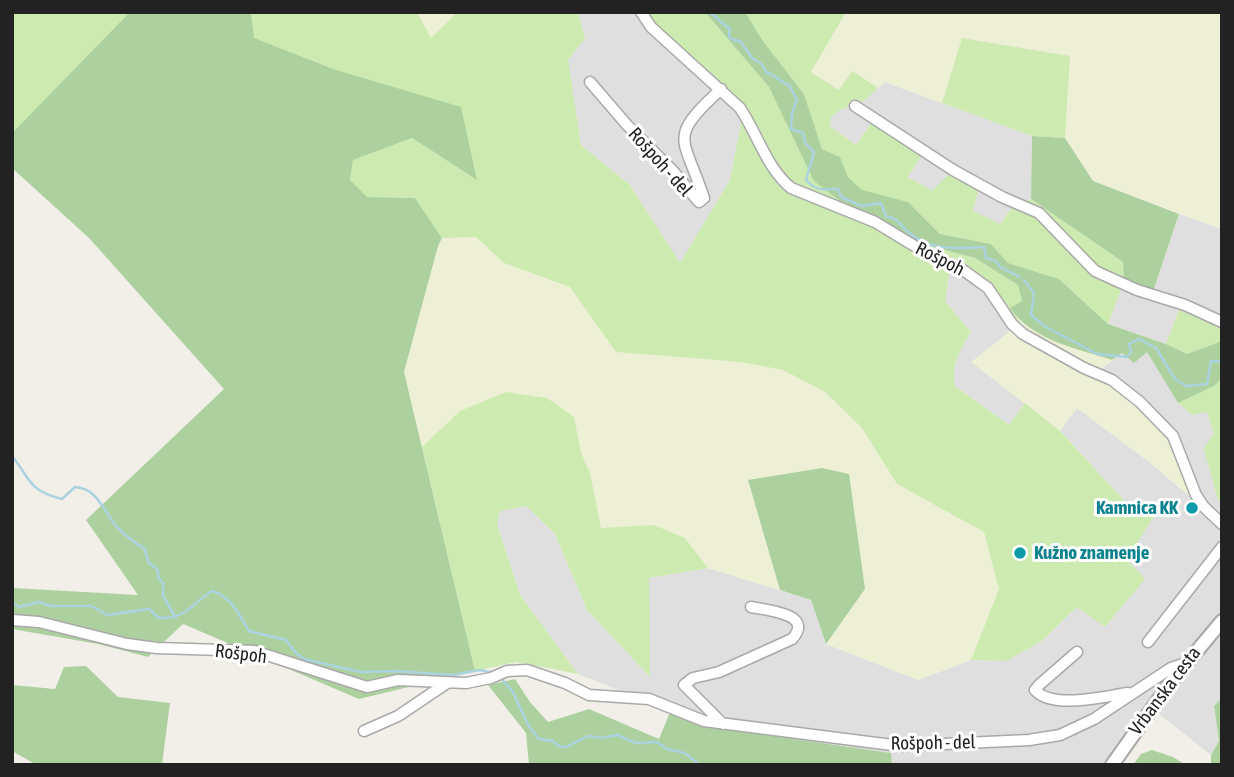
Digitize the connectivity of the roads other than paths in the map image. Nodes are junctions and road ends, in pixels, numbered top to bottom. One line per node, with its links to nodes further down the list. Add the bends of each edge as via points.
1 (640, 12): 3 (street, Rošpoh)
2 (590, 82): 3 (street, Rošpoh - del, via 699,202 704,198 684,144 684,131 691,117)
3 (721, 89): 6 (street, Rošpoh, via 740,108 769,164 791,188 875,222 963,270 988,288 1023,334 1112,380 1149,409 1173,436 1196,495)
4 (855, 106): 5 (street, via 953,170 1039,213 1095,271)
5 (1222, 322)
6 (1222, 524)
7 (1222, 547): 11 (street)
8 (751, 607): 17 (street, via 787,614 799,624 798,632 792,639 684,685)
9 (12, 620): 15 (street, Rošpoh, via 157,648 254,651 368,687 398,680)
10 (1222, 621): 13 (street, Vrbanska cesta)
11 (1148, 642)
12 (1077, 652): 16 (street, Rošpoh - del, via 1039,685 1035,691 1039,695 1061,700)
13 (1186, 663): 16 (street, Rošpoh - del); 19 (street, Vrbanska cesta)
14 (507, 671): 15 (street, Rošpoh, via 491,678); 17 (street, Rošpoh - del, via 535,672 589,695 649,699)
15 (447, 683): 18 (street, via 398,716)
16 (1132, 692): 17 (street, Rošpoh - del, via 1094,719 1060,735 1029,740 900,746)
17 (723, 724)
18 (364, 731)
19 (1112, 765)

